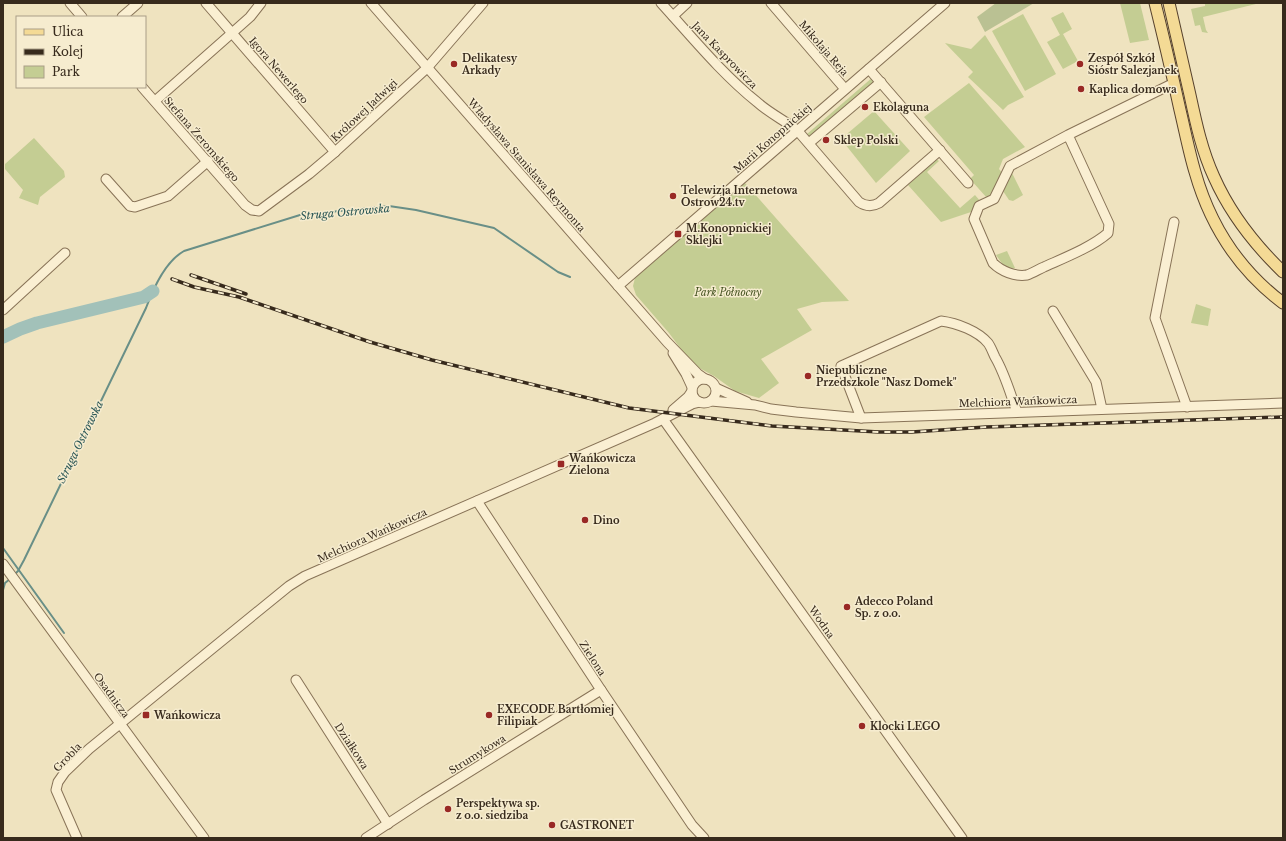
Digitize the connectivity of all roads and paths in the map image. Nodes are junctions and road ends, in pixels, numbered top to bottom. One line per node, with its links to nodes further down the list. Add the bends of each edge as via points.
1 (70, 3): 14 (street)
2 (138, 3): 15 (street)
3 (206, 3): 17 (street, Igora Newerlego)
4 (261, 3): 17 (street)
5 (384, 3): 13 (street)
6 (483, 3): 18 (street, Królowej Jadwigi)
7 (661, 3): 16 (street, Jana Kasprowicza)
8 (687, 3): 16 (street)
9 (771, 3): 23 (street, Mikołaja Reja)
10 (944, 3): 19 (street, Marii Konopnickiej)
11 (1156, 3): 21 (main road)
12 (1170, 3): 36 (main road, via 1200,139 1214,176 1243,228)
13 (373, 6): 18 (street, Władysława Stanisława Reymonta)
14 (81, 16)
15 (123, 16)
16 (672, 16): 25 (street, Jana Kasprowicza, via 735,84 768,111)
17 (232, 33): 24 (street); 29 (street, Igora Newerlego)
18 (427, 68): 29 (street, Królowej Jadwigi); 37 (street, Władysława Stanisława Reymonta)
19 (869, 69): 20 (street); 23 (street, Marii Konopnickiej)
20 (881, 82): 27 (street); 28 (street)
21 (1174, 83): 26 (street); 38 (main road, via 1195,173 1213,218 1226,242 1248,272)
22 (143, 88): 24 (street, Stefana Żeromskiego)
23 (845, 89): 25 (street, Marii Konopnickiej)
24 (155, 101): 30 (street, Stefana Żeromskiego)
25 (797, 130): 27 (street, Jana Kasprowicza); 37 (street, Marii Konopnickiej)
26 (1068, 135): 26 (street, via 1109,224 1108,233 1065,258 1027,275 1003,271 994,263 974,220 979,206 994,199 1010,166)
27 (808, 143): 28 (street, Jana Kasprowicza, via 858,202 870,206 879,203)
28 (940, 150): 32 (street)
29 (335, 152): 33 (street, Królowej Jadwigi, via 259,211)
30 (208, 161): 31 (street, via 168,196 135,207 130,206); 33 (street, Stefana Żeromskiego)
31 (106, 179)
32 (968, 183)
33 (245, 205)
34 (1174, 222): 49 (street, via 1155,318)
35 (65, 253): 39 (street)
36 (1283, 272)
37 (618, 286): 41 (street, Władysława Stanisława Reymonta)
38 (1283, 303)
39 (3, 310)
40 (1053, 311): 50 (street, via 1096,382)
41 (667, 342): 42 (street, Władysława Stanisława Reymonta); 44 (street, Władysława Stanisława Reymonta)
42 (705, 379): 43 (street, via 712,382); 44 (street, via 697,380)
43 (716, 388): 45 (street, via 715,396); 48 (street, Melchiora Wańkowicza)
44 (692, 389): 46 (street, via 694,398); 53 (street, Melchiora Wańkowicza)
45 (711, 400): 46 (street); 48 (street, Melchiora Wańkowicza)
46 (700, 402): 53 (street, Melchiora Wańkowicza)
47 (1283, 403): 49 (street, Melchiora Wańkowicza)
48 (755, 405): 52 (street, Melchiora Wańkowicza, via 771,409)
49 (1187, 407): 50 (street, Melchiora Wańkowicza)
50 (1102, 409): 51 (street, Melchiora Wańkowicza)
51 (1017, 412): 52 (street, Melchiora Wańkowicza); 52 (street, via 1003,372 988,343 965,328 941,321 841,366)
52 (861, 418)
53 (663, 419): 54 (street, Melchiora Wańkowicza); 64 (street, Wodna)
54 (477, 501): 57 (street, Zielona); 58 (street, Melchiora Wańkowicza, via 305,576 289,586)
55 (4, 569): 58 (street, Osadnicza)
56 (296, 680): 59 (street, Działkowa)
57 (601, 690): 59 (street, Strumykowa); 63 (street, Zielona, via 692,825)
58 (120, 723): 60 (street, Grobla, via 89,749 58,782 57,794); 61 (street, Osadnicza)
59 (388, 824): 62 (street, Strumykowa)
60 (78, 838)
61 (204, 838)
62 (366, 838)
63 (704, 838)
64 (962, 838)

